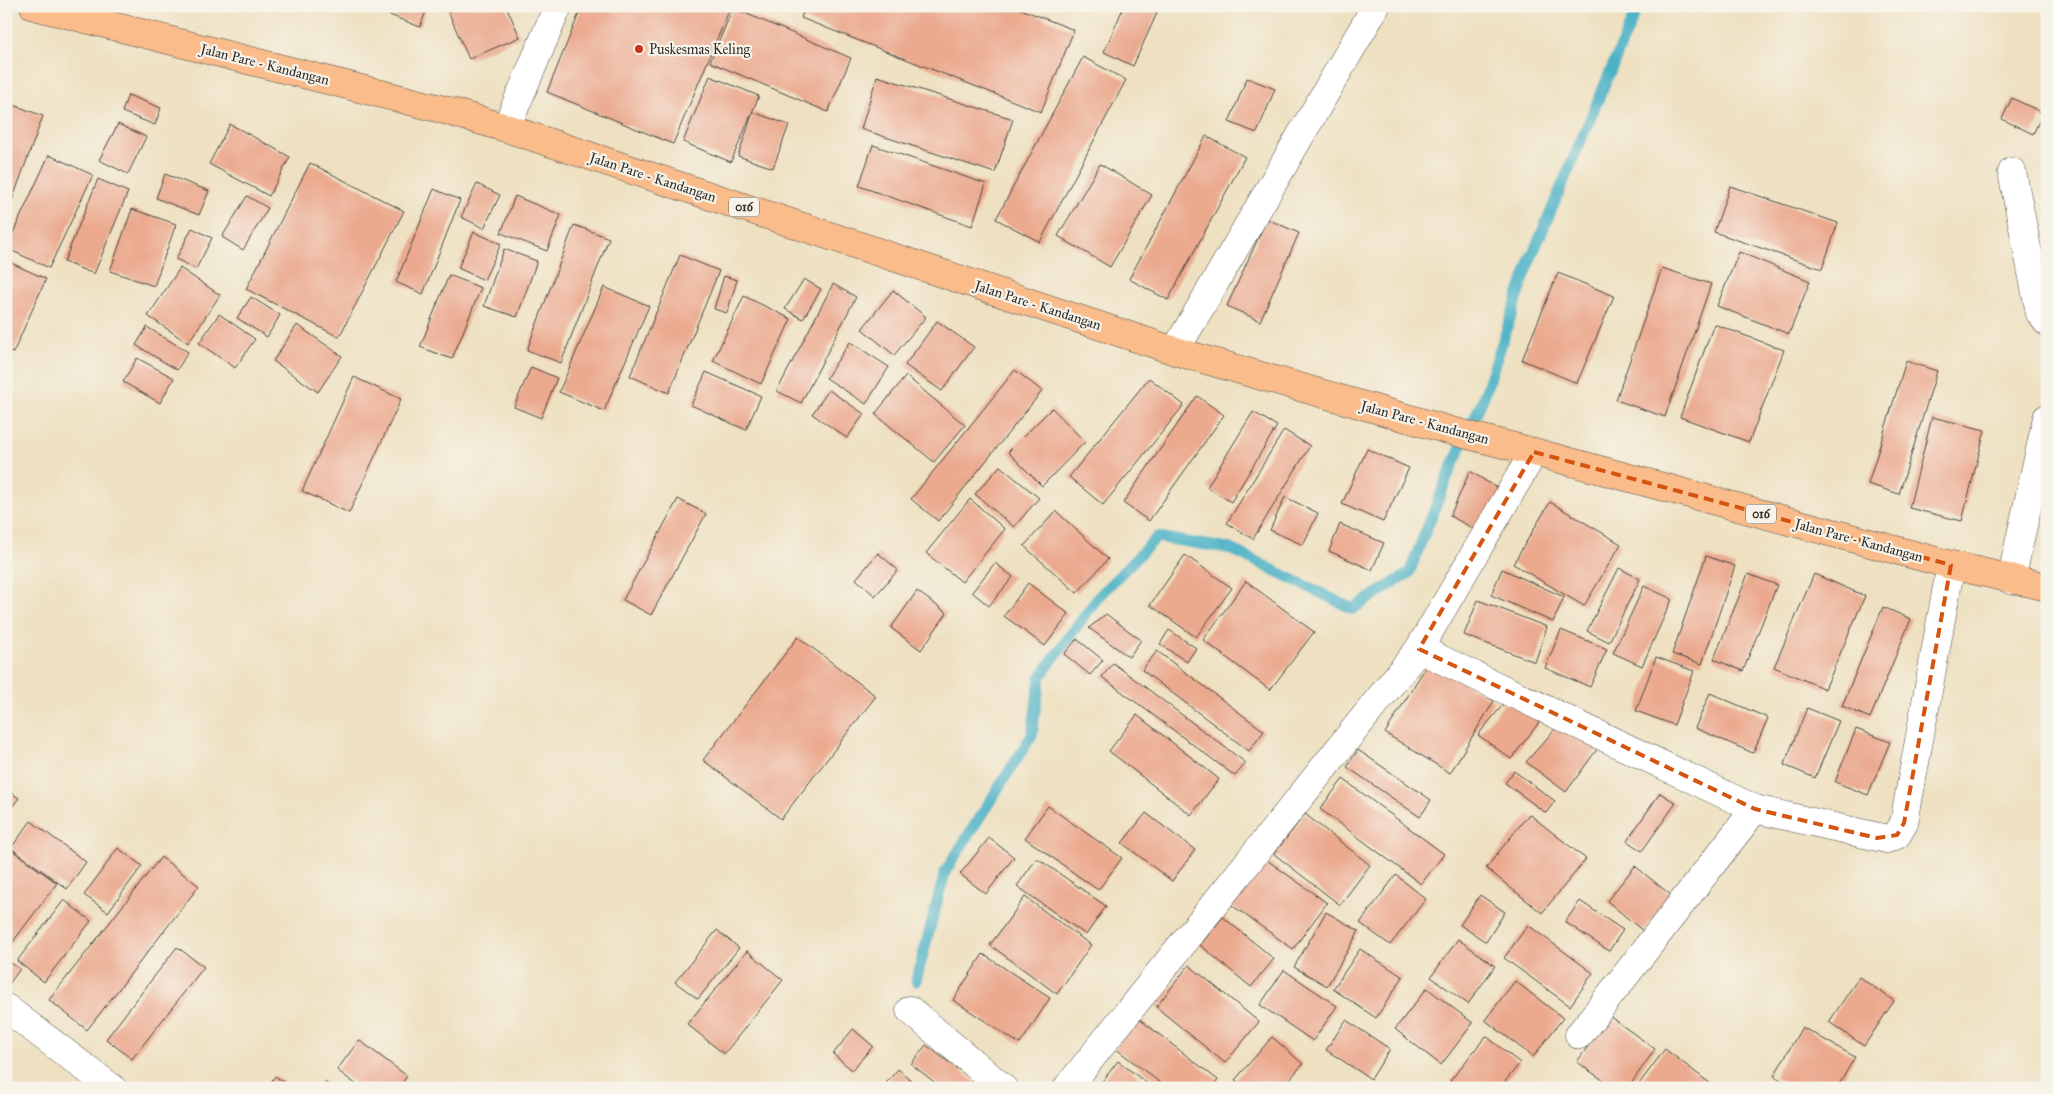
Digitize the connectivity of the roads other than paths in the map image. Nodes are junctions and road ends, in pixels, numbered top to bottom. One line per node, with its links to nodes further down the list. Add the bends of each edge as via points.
1 (34, 6): 4 (main road, Jalan Pare - Kandangan / 016, via 431,106)
2 (558, 6): 4 (street)
3 (1376, 6): 7 (street)
4 (506, 128): 7 (main road, Jalan Pare - Kandangan / 016)
5 (2012, 172): 6 (street, via 2040,313)
6 (2047, 322)
7 (1176, 351): 9 (main road, Jalan Pare - Kandangan / 016)
8 (2047, 418): 11 (street)
9 (1534, 452): 10 (main road, Jalan Pare - Kandangan / 016); 13 (street)
10 (1951, 566): 11 (main road, Jalan Pare - Kandangan / 016); 14 (street, via 1904,823 1897,835 1877,838)
11 (2011, 580): 12 (main road, Jalan Pare - Kandangan / 016)
12 (2047, 587)
13 (1420, 649): 14 (street); 20 (street)
14 (1755, 810): 17 (street)
15 (6, 1008): 18 (street)
16 (910, 1010): 19 (street)
17 (1579, 1035)
18 (112, 1088)
19 (1003, 1088)
20 (1068, 1088)

